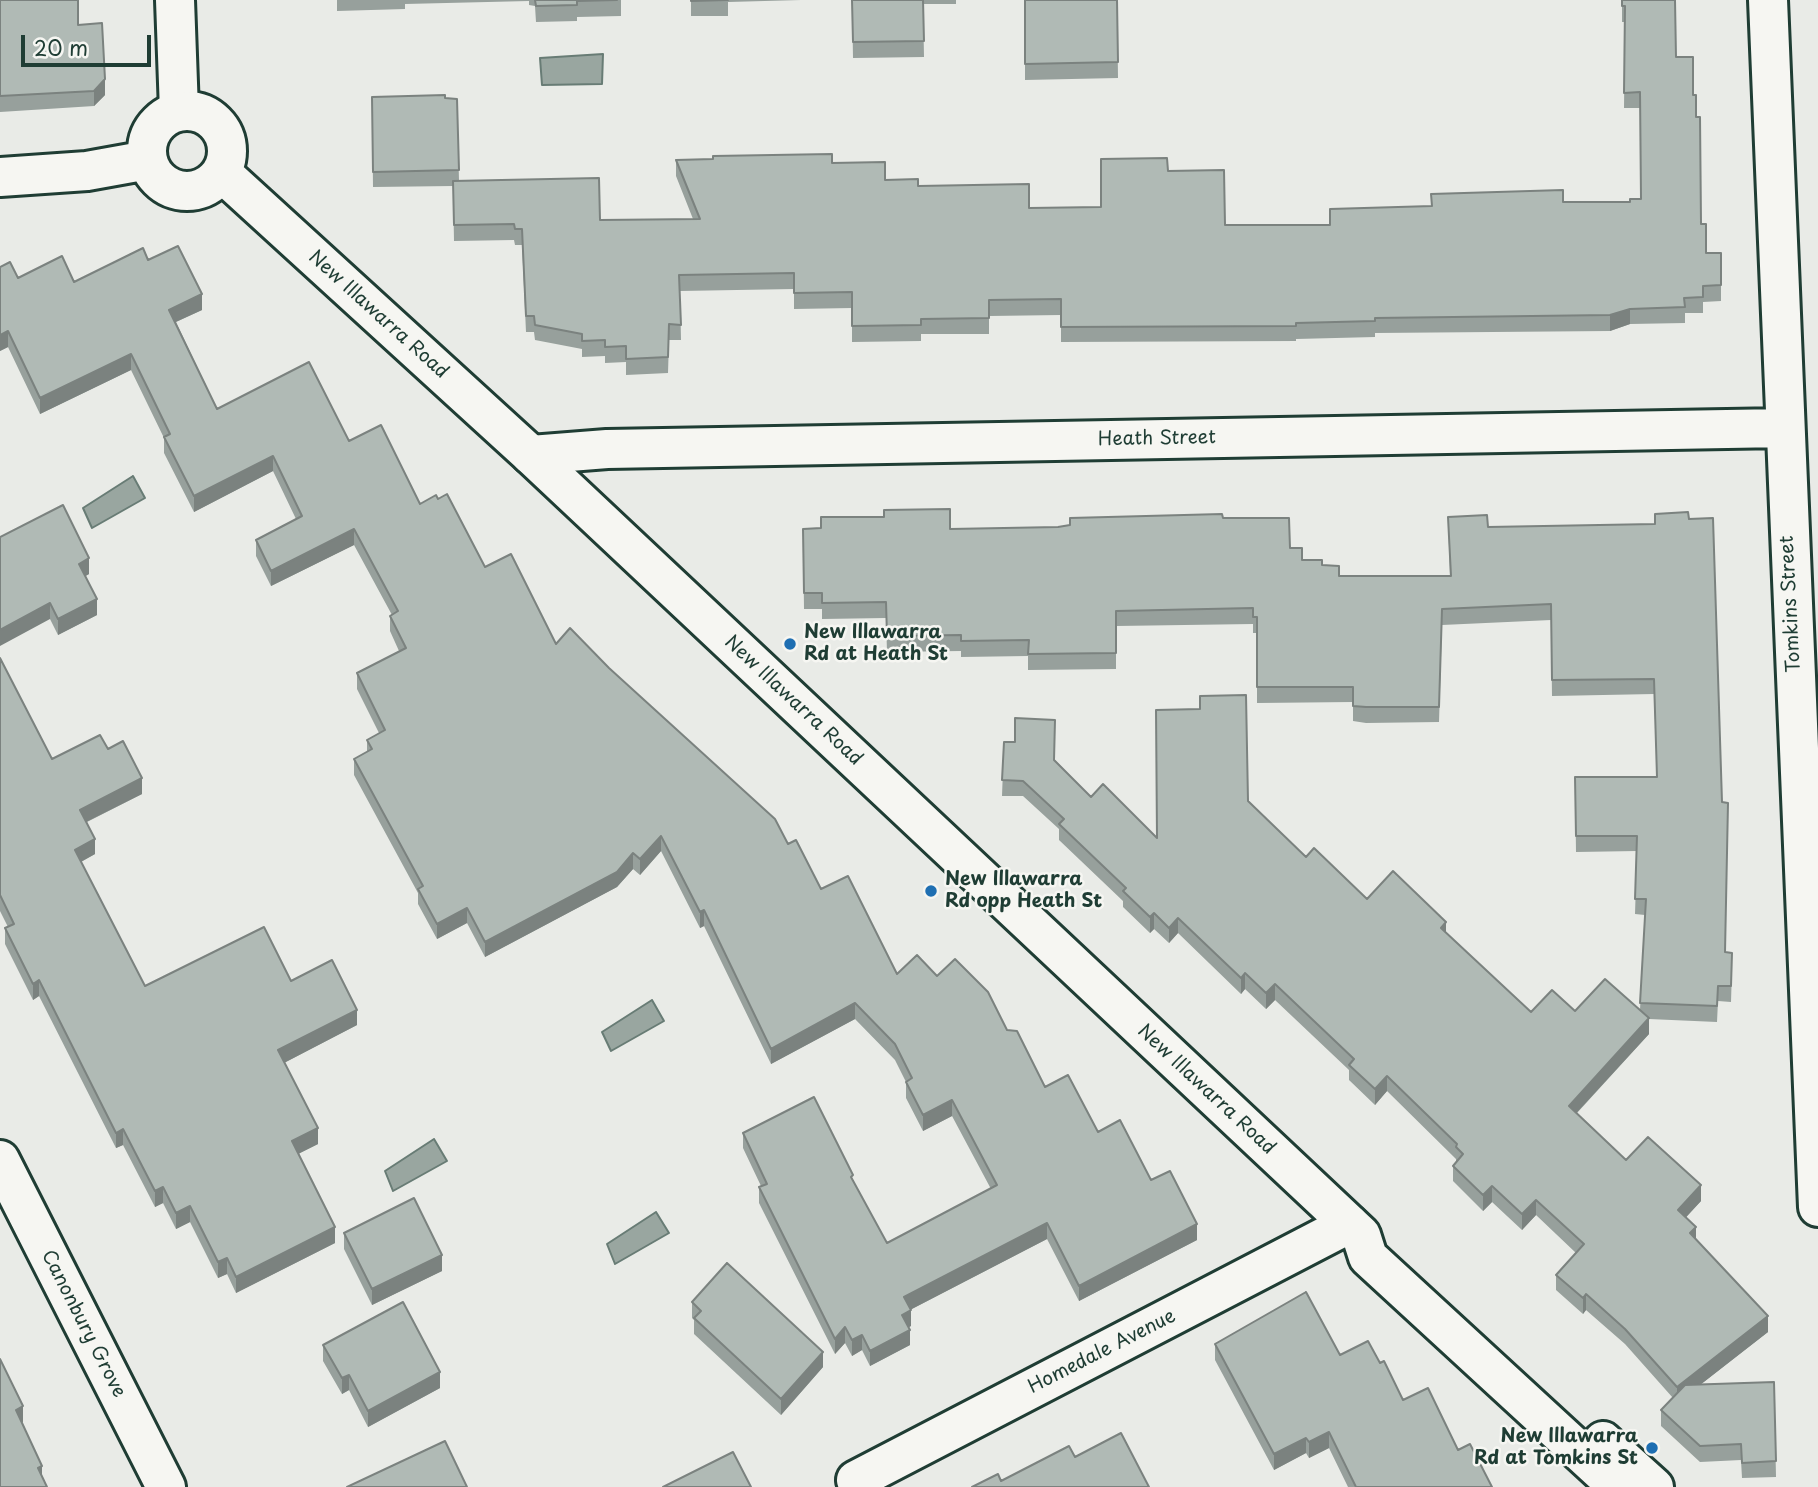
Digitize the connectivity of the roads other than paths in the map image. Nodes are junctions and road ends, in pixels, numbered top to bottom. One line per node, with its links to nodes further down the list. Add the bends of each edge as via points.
1 (175, 0): 3 (street)
2 (1768, 0): 7 (street, Tomkins Street)
3 (179, 111): 4 (street, via 152,130); 5 (street, via 209,117 220,128 227,156)
4 (148, 160): 5 (street, via 155,175 183,191 201,189); 6 (street, via 87,171)
5 (220, 172): 8 (street, New Illawarra Road)
6 (0, 177)
7 (1783, 428): 8 (street, Heath Street); 10 (street, Tomkins Street)
8 (531, 454): 11 (street, New Illawarra Road)
9 (0, 1160): 13 (street, Canonbury Grove)
10 (1818, 1207)
11 (1355, 1230): 12 (street, Homedale Avenue); 14 (street, New Illawarra Road, via 1368,1257); 15 (street, New Illawarra Road, via 1382,1240)
12 (856, 1480)
13 (166, 1487)
14 (1618, 1487)
15 (1654, 1487)

